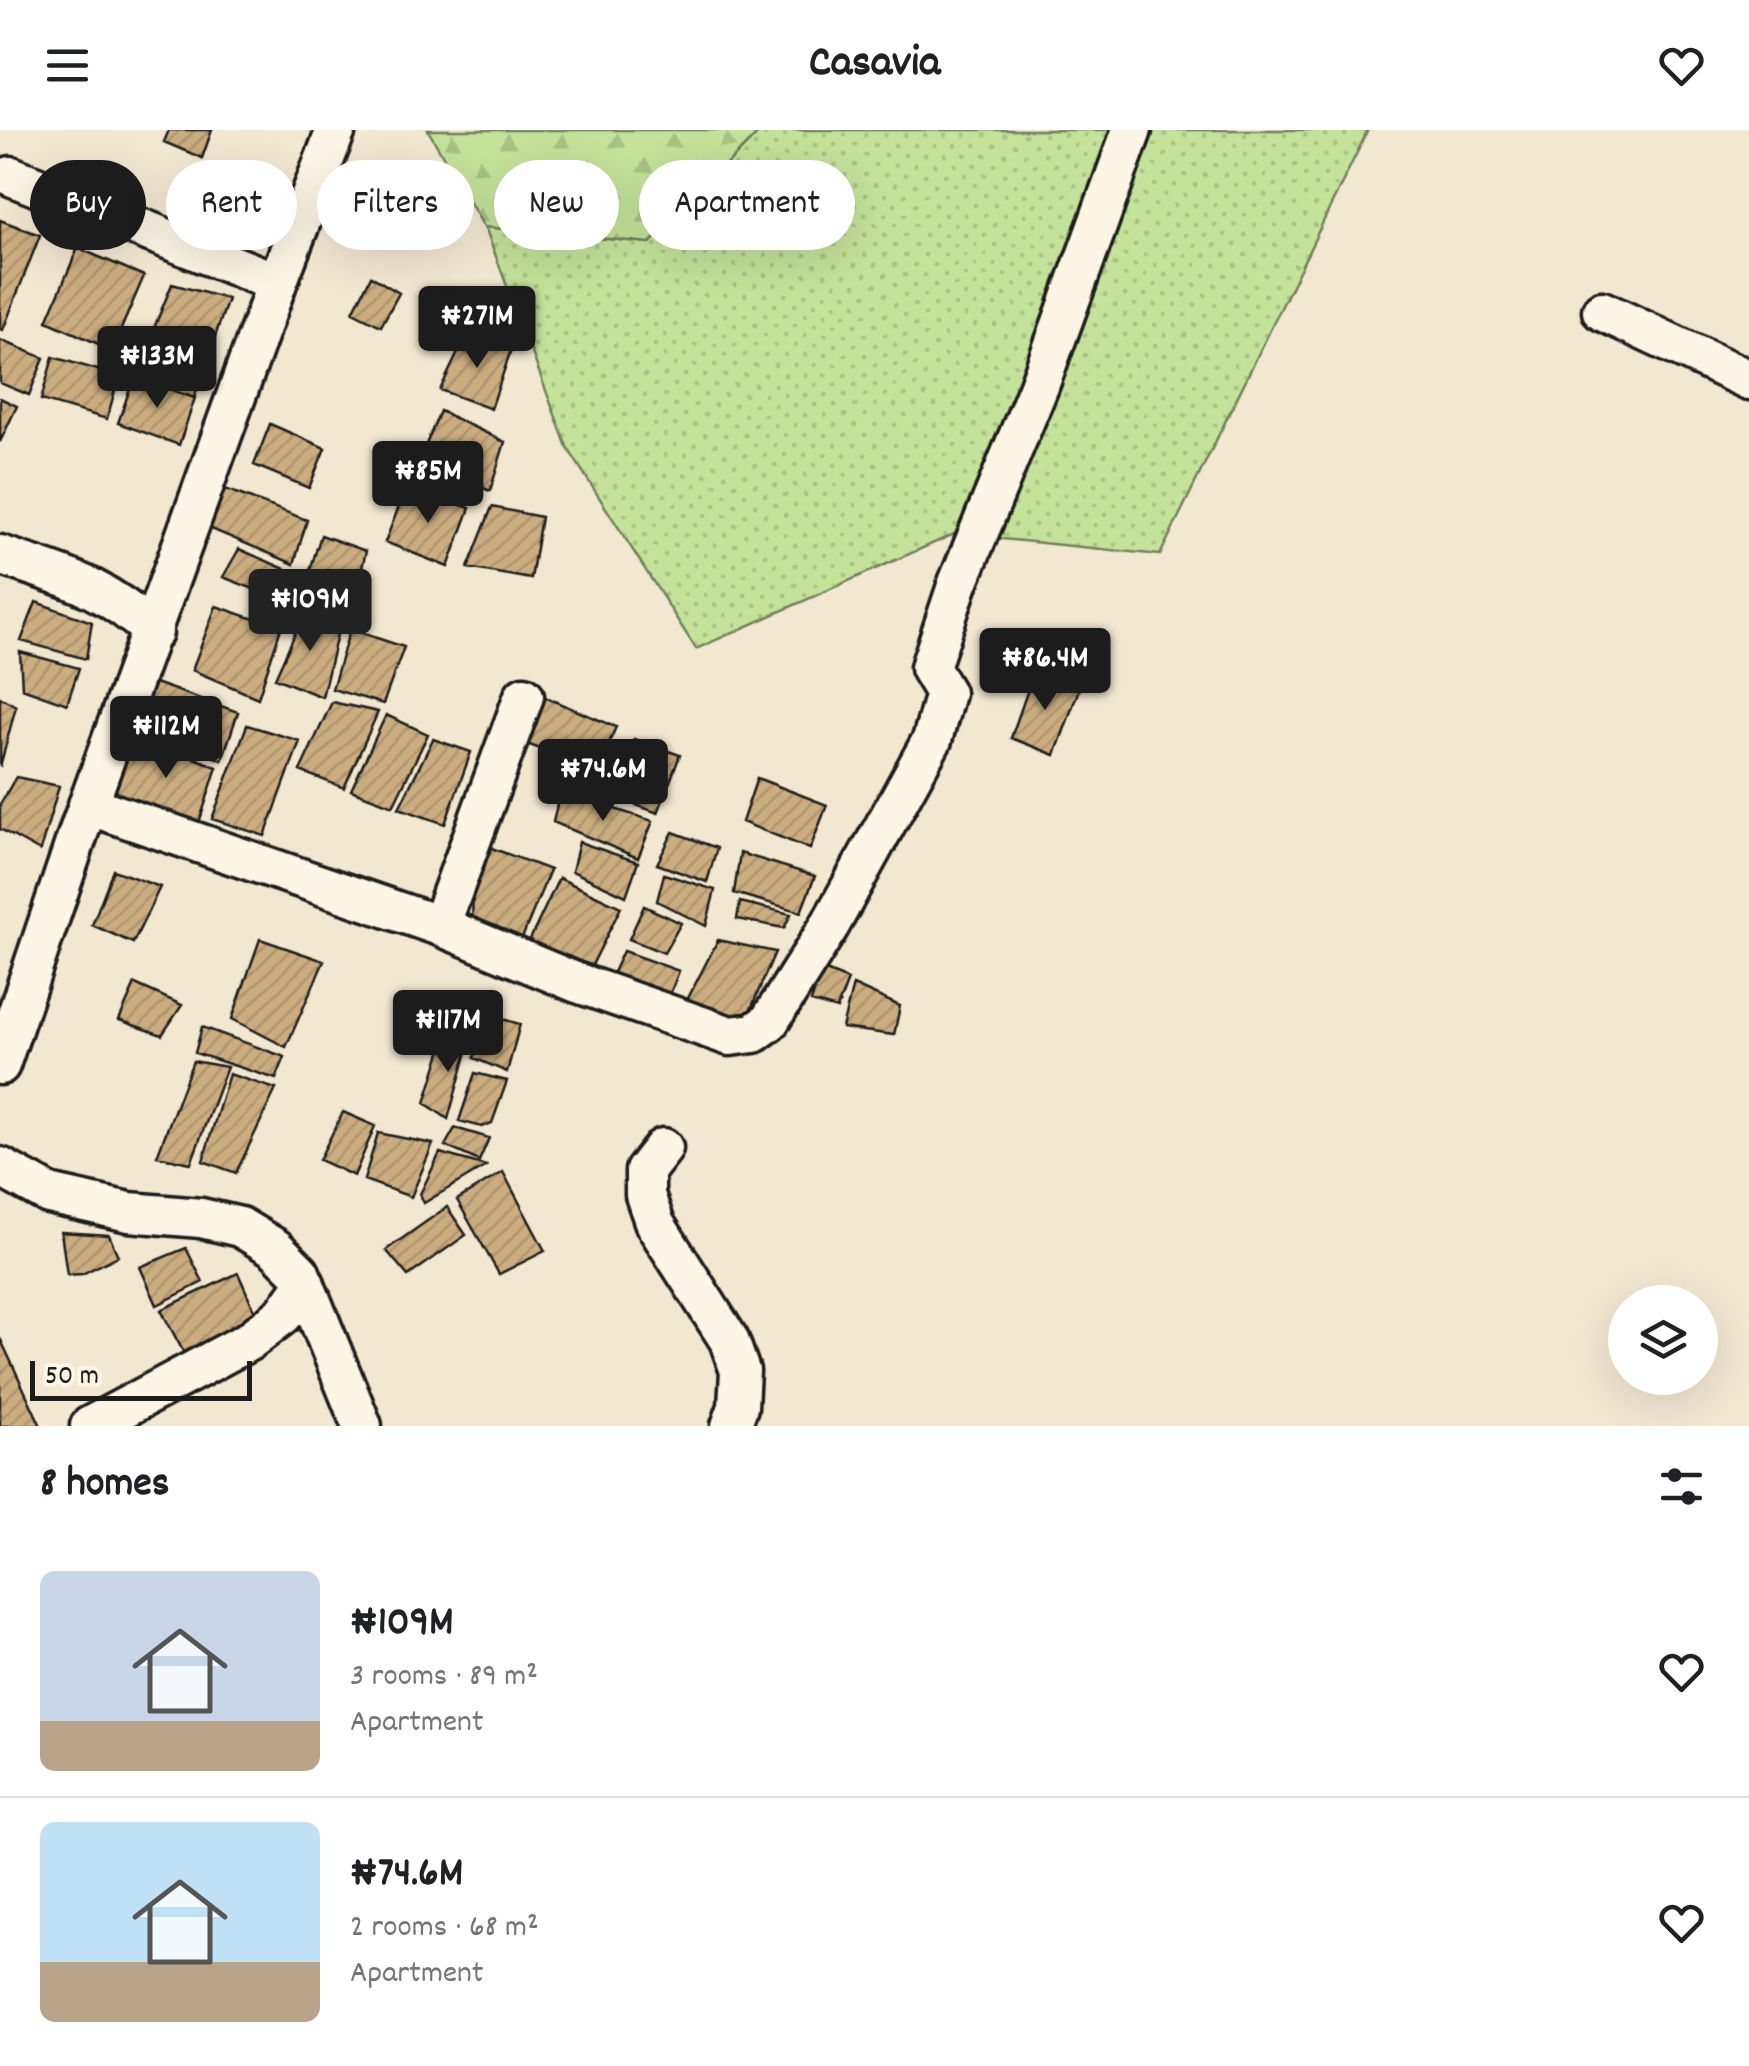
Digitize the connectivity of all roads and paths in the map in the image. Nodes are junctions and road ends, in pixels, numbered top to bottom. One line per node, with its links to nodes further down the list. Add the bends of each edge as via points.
1 (336, 130): 4 (street)
2 (1132, 130): 11 (street, via 1039,386 958,582 930,668 945,692 932,740 770,1022 754,1033 730,1036)
3 (11, 176): 4 (street)
4 (277, 283): 8 (street)
5 (1602, 312): 6 (street)
6 (1749, 380)
7 (0, 555): 8 (street, via 94,587)
8 (152, 632): 10 (street)
9 (524, 696): 11 (street)
10 (88, 806): 11 (street); 12 (street)
11 (440, 926)
12 (0, 1066)
13 (663, 1148): 18 (street, via 645,1172 645,1195 655,1224 729,1340 740,1372)
14 (0, 1166): 15 (street, via 48,1194 240,1228 275,1248)
15 (305, 1284): 16 (street, via 283,1315 249,1341); 17 (street)
16 (90, 1426)
17 (362, 1426)
18 (731, 1426)

